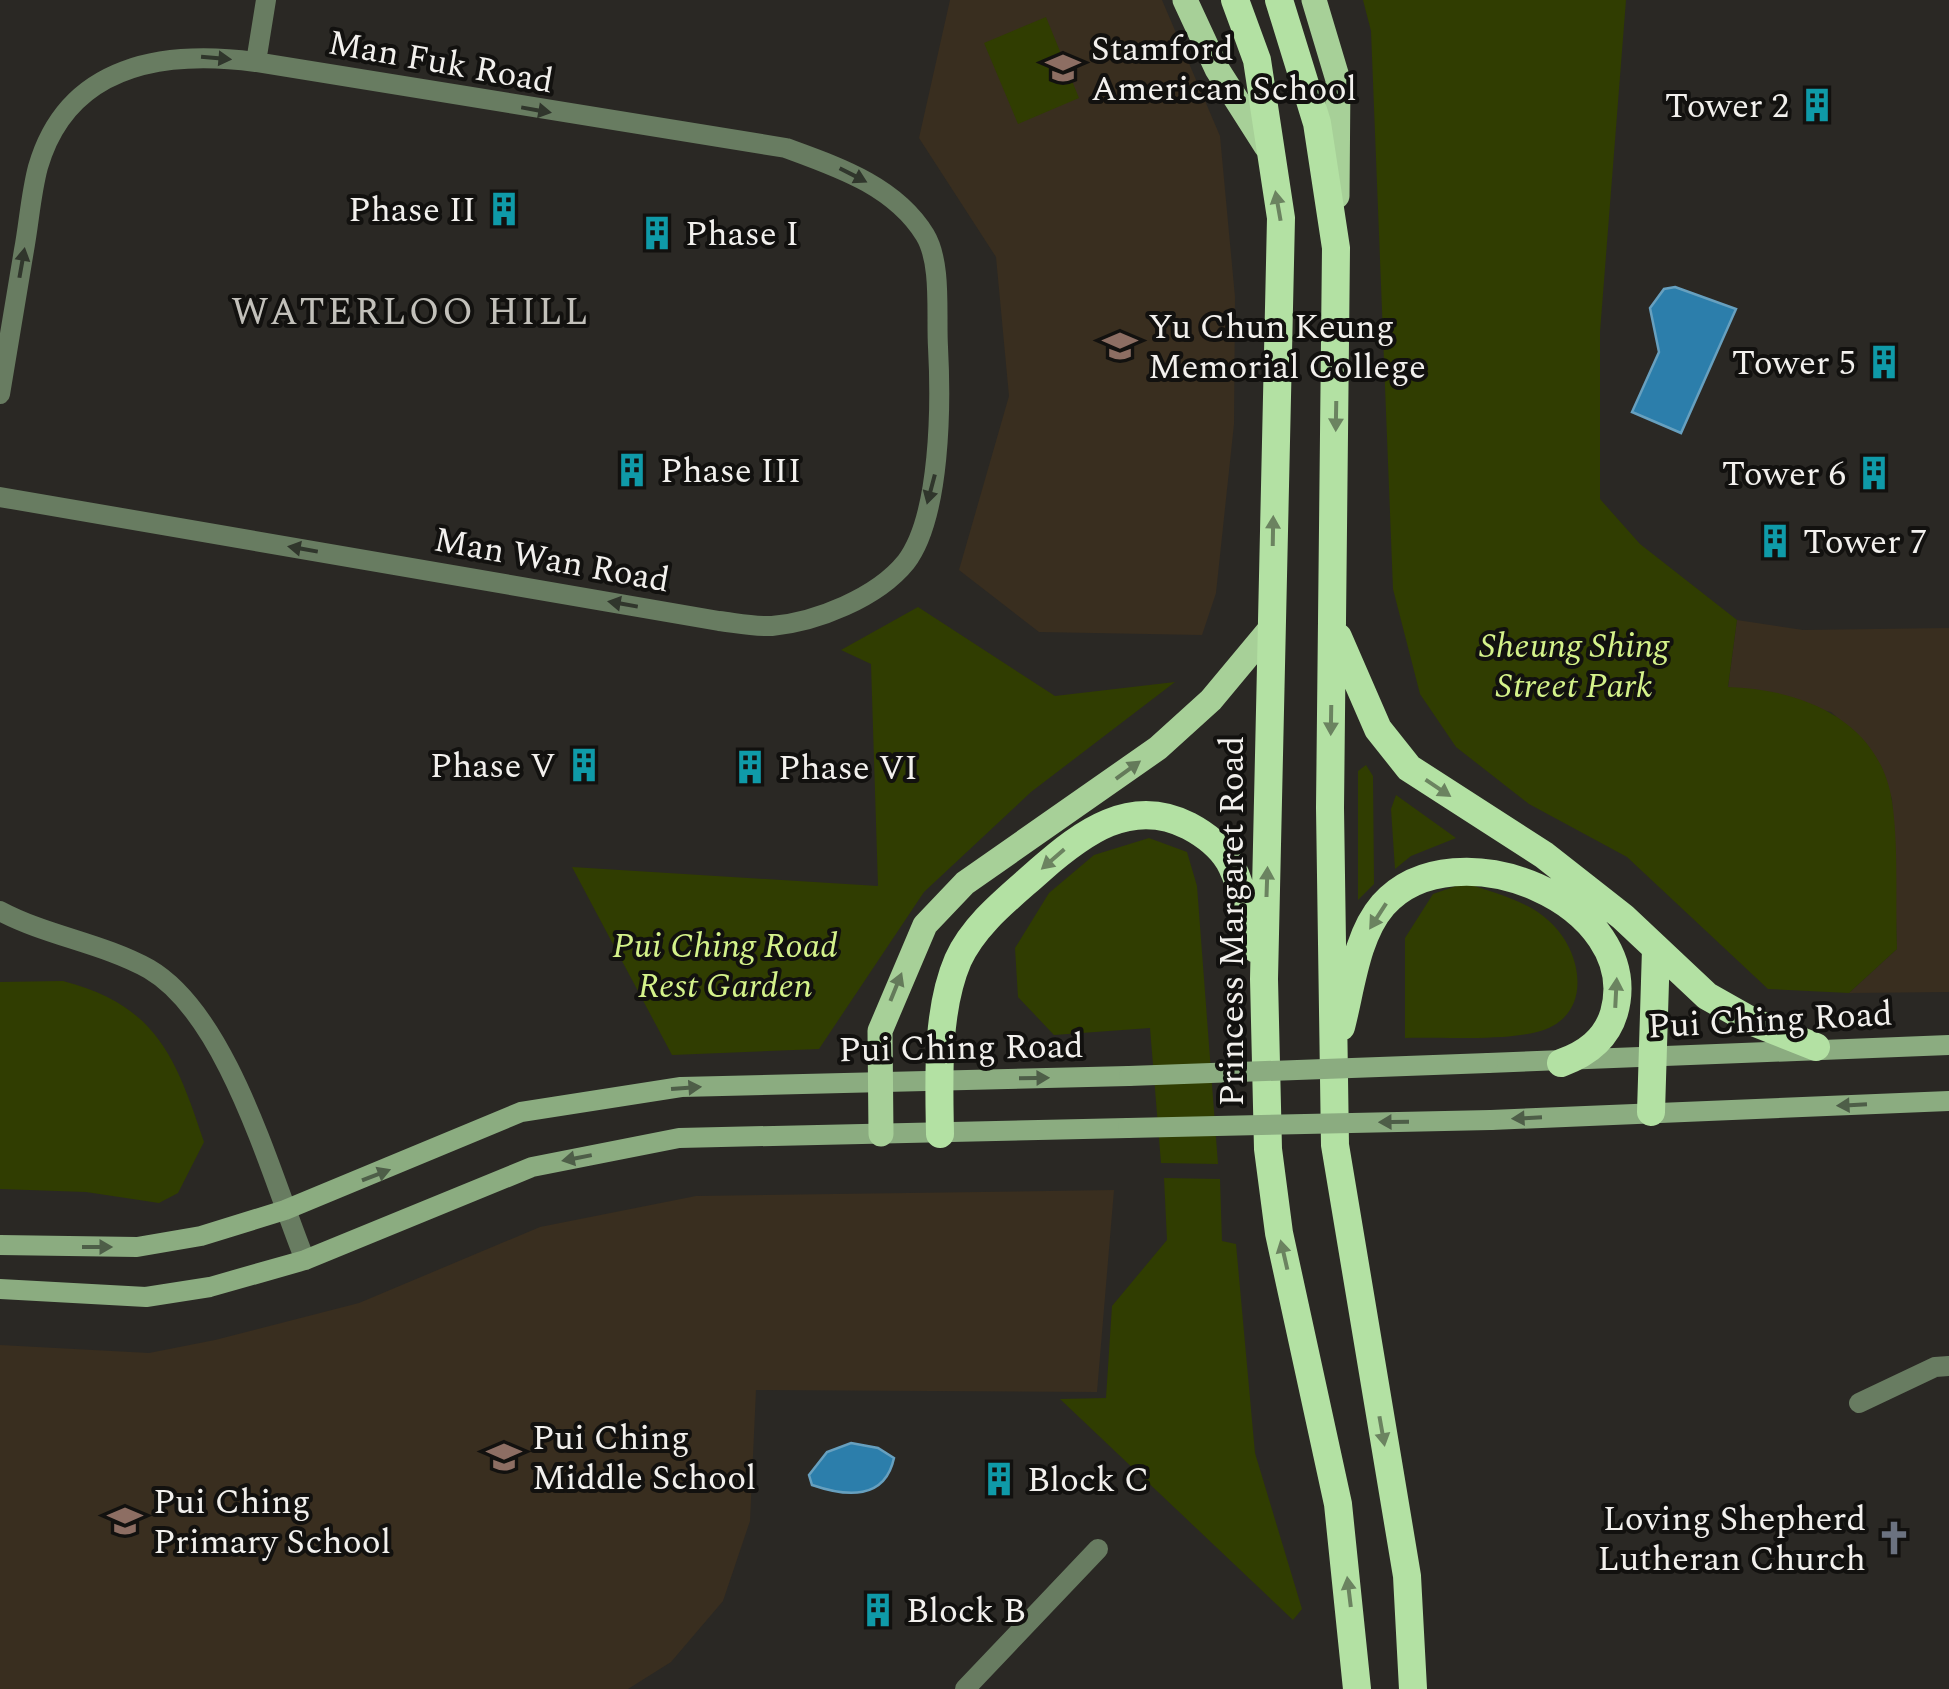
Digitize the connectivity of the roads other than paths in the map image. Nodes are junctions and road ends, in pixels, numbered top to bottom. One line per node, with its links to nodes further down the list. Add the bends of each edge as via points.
1 (266, 0): 6 (street)
2 (1185, 0): 7 (main road, Princess Margaret Road, via 1217,69)
3 (1235, 0): 7 (highway, Princess Margaret Road, via 1257,60)
4 (1279, 0): 8 (highway, via 1328,174)
5 (1314, 0): 8 (main road, via 1338,80)
6 (256, 62): 9 (street, Man Fuk Road, one-way to 9, via 786,148 841,168 903,209 928,240); 10 (street, Man Fuk Road, one-way to 6, via 38,165 63,118 99,82 142,62 208,56)
7 (1266, 146): 13 (highway, Princess Margaret Road, one-way to 7, via 1281,218)
8 (1336, 248): 12 (highway, one-way to 12)
9 (940, 392): 11 (street, Man Wan Road, one-way to 11, via 936,472 906,561 819,617 769,626)
10 (0, 394)
11 (0, 497)
12 (1331, 622): 15 (highway, one-way to 15, via 1391,751 1435,787 1544,855); 20 (highway, one-way to 20)
13 (1271, 628): 16 (highway, Princess Margaret Road, one-way to 13); 23 (main road, one-way to 13, via 880,1031 925,925 966,883 1158,748)
14 (0, 911): 28 (street, via 139,964 189,1001 218,1042)
15 (1656, 949): 18 (highway, via 1708,996); 19 (highway)
16 (1264, 979): 22 (highway, one-way to 22, via 1240,893 1220,850 1176,820 1122,816 1079,836 969,940 952,976); 36 (highway, Princess Margaret Road, one-way to 16, via 1338,1504 1279,1232 1268,1149)
17 (1949, 1044): 18 (main road, Pui Ching Road)
18 (1816, 1047): 19 (main road, Pui Ching Road)
19 (1656, 1056): 21 (main road, Pui Ching Road); 25 (highway)
20 (1332, 1060): 21 (highway, one-way to 20, via 1595,1045 1610,1023 1618,983 1610,954 1590,926 1553,896 1463,869 1422,879 1384,905 1362,948); 37 (highway, one-way to 37, via 1334,1145 1407,1576)
21 (1561, 1063): 22 (main road, Pui Ching Road, one-way to 21, bridge)
22 (939, 1080): 23 (main road, Pui Ching Road); 27 (highway)
23 (879, 1081): 26 (main road); 28 (main road, Pui Ching Road, one-way to 23, via 521,1112 681,1088)
24 (1949, 1101): 25 (main road, one-way to 25)
25 (1651, 1112): 27 (main road, one-way to 27, bridge)
26 (882, 1134): 27 (main road); 30 (main road, one-way to 30, via 679,1138 532,1167)
27 (940, 1134)
28 (285, 1210): 29 (main road, Pui Ching Road, one-way to 28, via 137,1247); 30 (street)
29 (0, 1245)
30 (305, 1260): 31 (main road, via 146,1297)
31 (0, 1289)
32 (1949, 1366): 33 (street, via 1935,1366)
33 (1859, 1403)
34 (1098, 1548): 35 (street)
35 (965, 1689)
36 (1357, 1689)
37 (1413, 1689)

